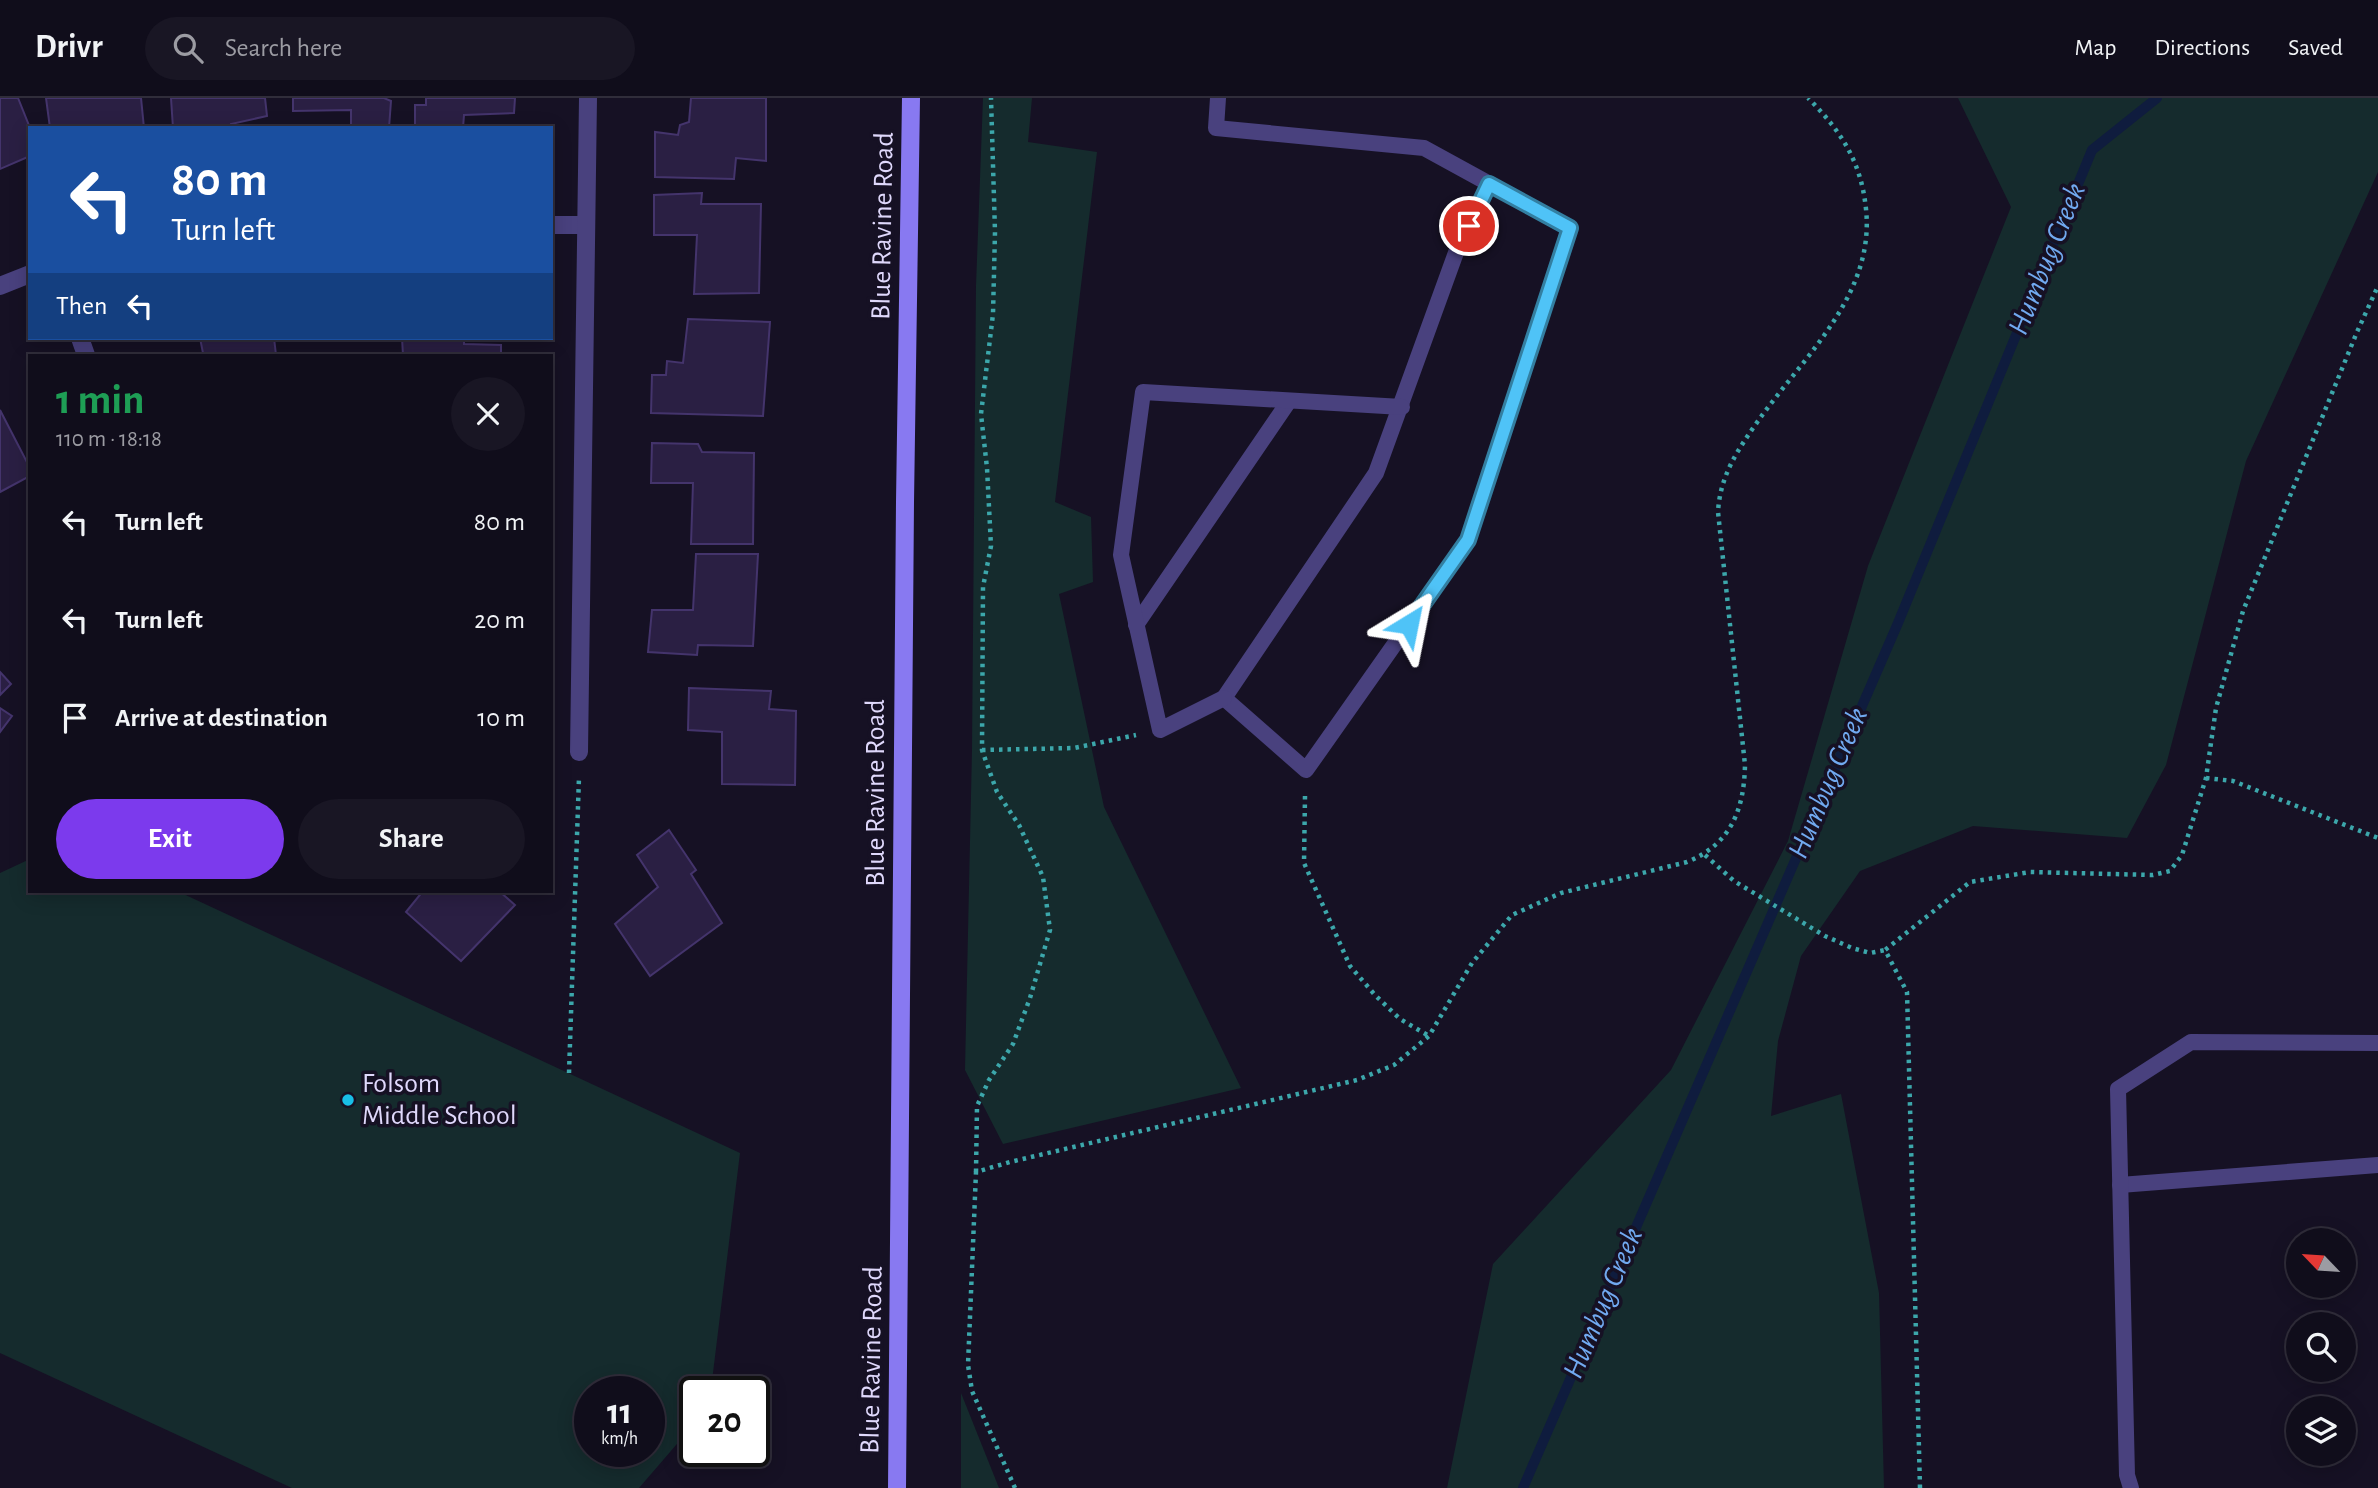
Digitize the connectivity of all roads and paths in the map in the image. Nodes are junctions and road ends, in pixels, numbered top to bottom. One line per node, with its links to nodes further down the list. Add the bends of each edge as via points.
1 (588, 98): 8 (street)
2 (911, 98): 30 (main road, Blue Ravine Road)
3 (991, 98): 17 (path, via 993,314 981,414 992,546 983,587)
4 (1218, 98): 6 (lane, via 1216,128 1424,148)
5 (1808, 98): 22 (path, via 1842,134 1853,157 1866,203 1867,242 1859,274 1833,323 1743,441 1719,492 1745,785 1730,829)
6 (1489, 184): 13 (lane, via 1458,247); 19 (lane, via 1570,228 1468,540)
7 (553, 225): 8 (street)
8 (586, 225): 18 (street)
9 (28, 275): 10 (street)
10 (0, 286)
11 (2378, 286): 20 (path, via 2243,611 2216,708)
12 (1289, 401): 13 (lane); 14 (lane); 14 (lane, via 1143,392 1121,555)
13 (1402, 407): 15 (lane, via 1377,473)
14 (1136, 625): 16 (lane)
15 (1224, 698): 16 (lane); 19 (lane)
16 (1160, 730): 17 (path, via 1074,748)
17 (982, 750): 28 (path, via 998,792 1043,877 1050,930 1013,1044 977,1106)
18 (579, 752): 26 (path)
19 (1306, 770): 24 (path, via 1304,863 1332,931 1350,966 1375,995 1400,1019)
20 (2206, 778): 21 (path, via 2233,781); 23 (path, via 2182,855 2170,871 2153,876 2030,872 1970,883)
21 (2378, 838)
22 (1704, 855): 23 (path, via 1734,881 1825,936 1870,953); 24 (path, via 1562,893 1512,915 1472,963)
23 (1885, 950): 32 (path, via 1907,992)
24 (1429, 1036): 28 (path, via 1394,1065 1357,1080)
25 (2378, 1043): 29 (lane, via 2192,1042 2118,1089)
26 (569, 1073)
27 (2378, 1165): 29 (lane)
28 (976, 1172): 31 (path, via 968,1365 976,1404)
29 (2120, 1185): 33 (lane, via 2127,1475)
30 (897, 1488)
31 (1015, 1488)
32 (1920, 1488)
33 (2131, 1488)

